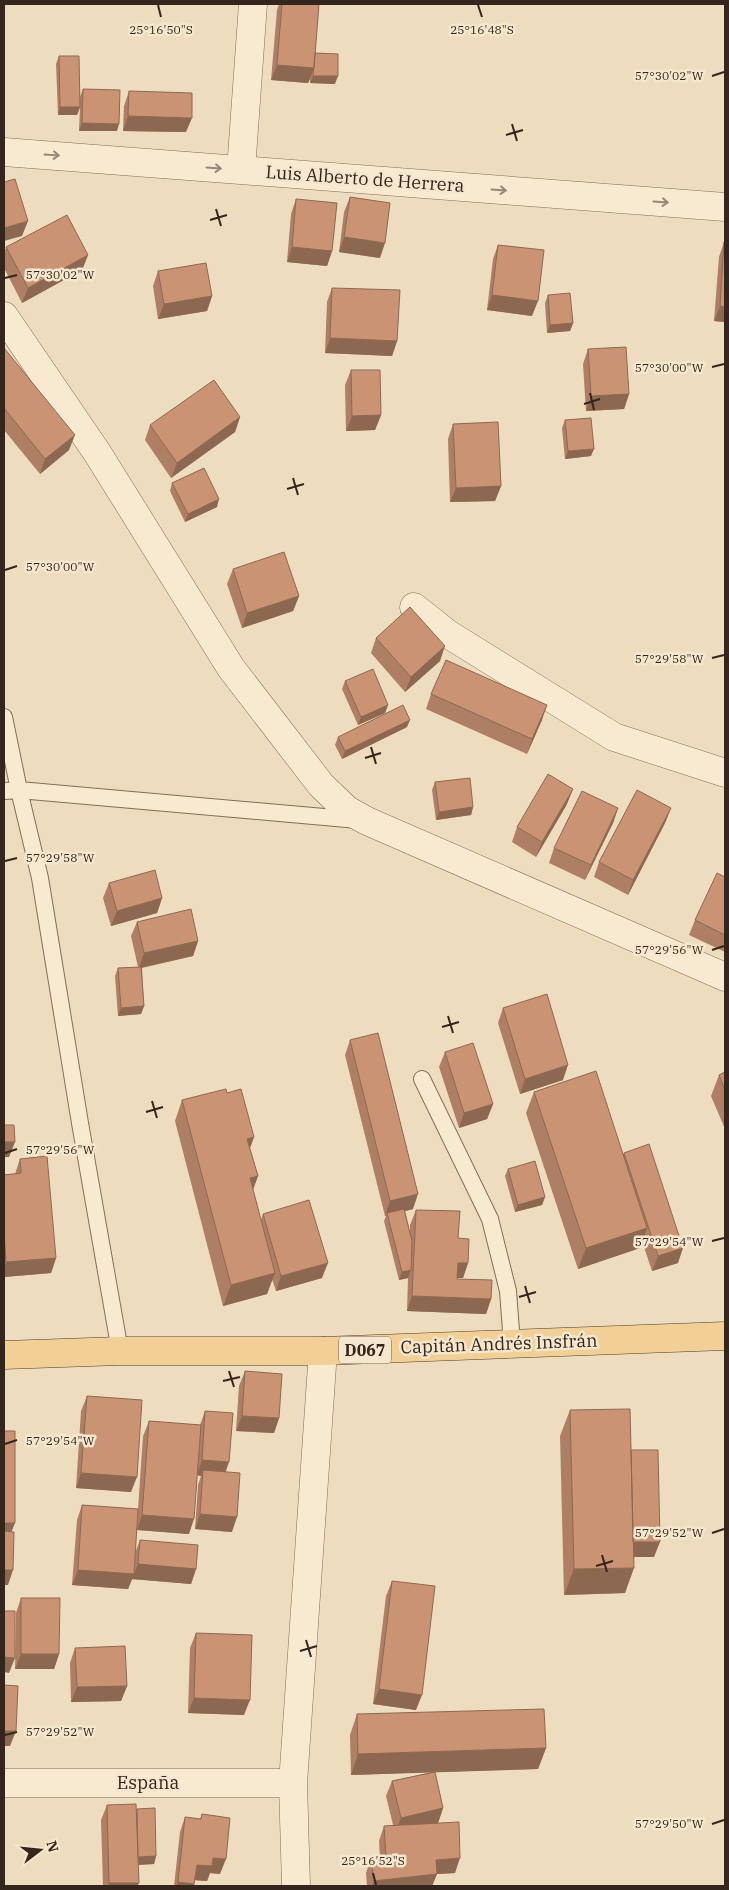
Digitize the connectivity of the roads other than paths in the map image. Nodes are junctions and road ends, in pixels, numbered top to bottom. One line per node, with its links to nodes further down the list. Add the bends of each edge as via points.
1 (252, 4): 3 (street)
2 (4, 152): 3 (street, Luis Alberto de Herrera, one-way to 3)
3 (241, 170): 4 (street, Luis Alberto de Herrera, one-way to 4)
4 (725, 207)
5 (4, 316): 10 (street, via 98,454 231,668 321,785 347,810)
6 (414, 607): 8 (street, via 448,634 614,737)
7 (4, 717): 9 (lane)
8 (725, 773)
9 (12, 791): 10 (lane); 15 (lane, via 40,878)
10 (367, 821): 11 (street)
11 (725, 977)
12 (422, 1079): 14 (lane, via 490,1220 508,1290)
13 (725, 1336): 14 (main road, Capitán Andrés Insfrán / D067)
14 (512, 1344): 16 (main road, Capitán Andrés Insfrán / D067)
15 (120, 1351): 16 (main road, Capitán Andrés Insfrán / D067); 17 (main road, Capitán Andrés Insfrán / D067)
16 (323, 1351): 18 (street)
17 (4, 1356)
18 (293, 1783): 19 (street, España); 20 (street)
19 (4, 1784)
20 (296, 1886)

